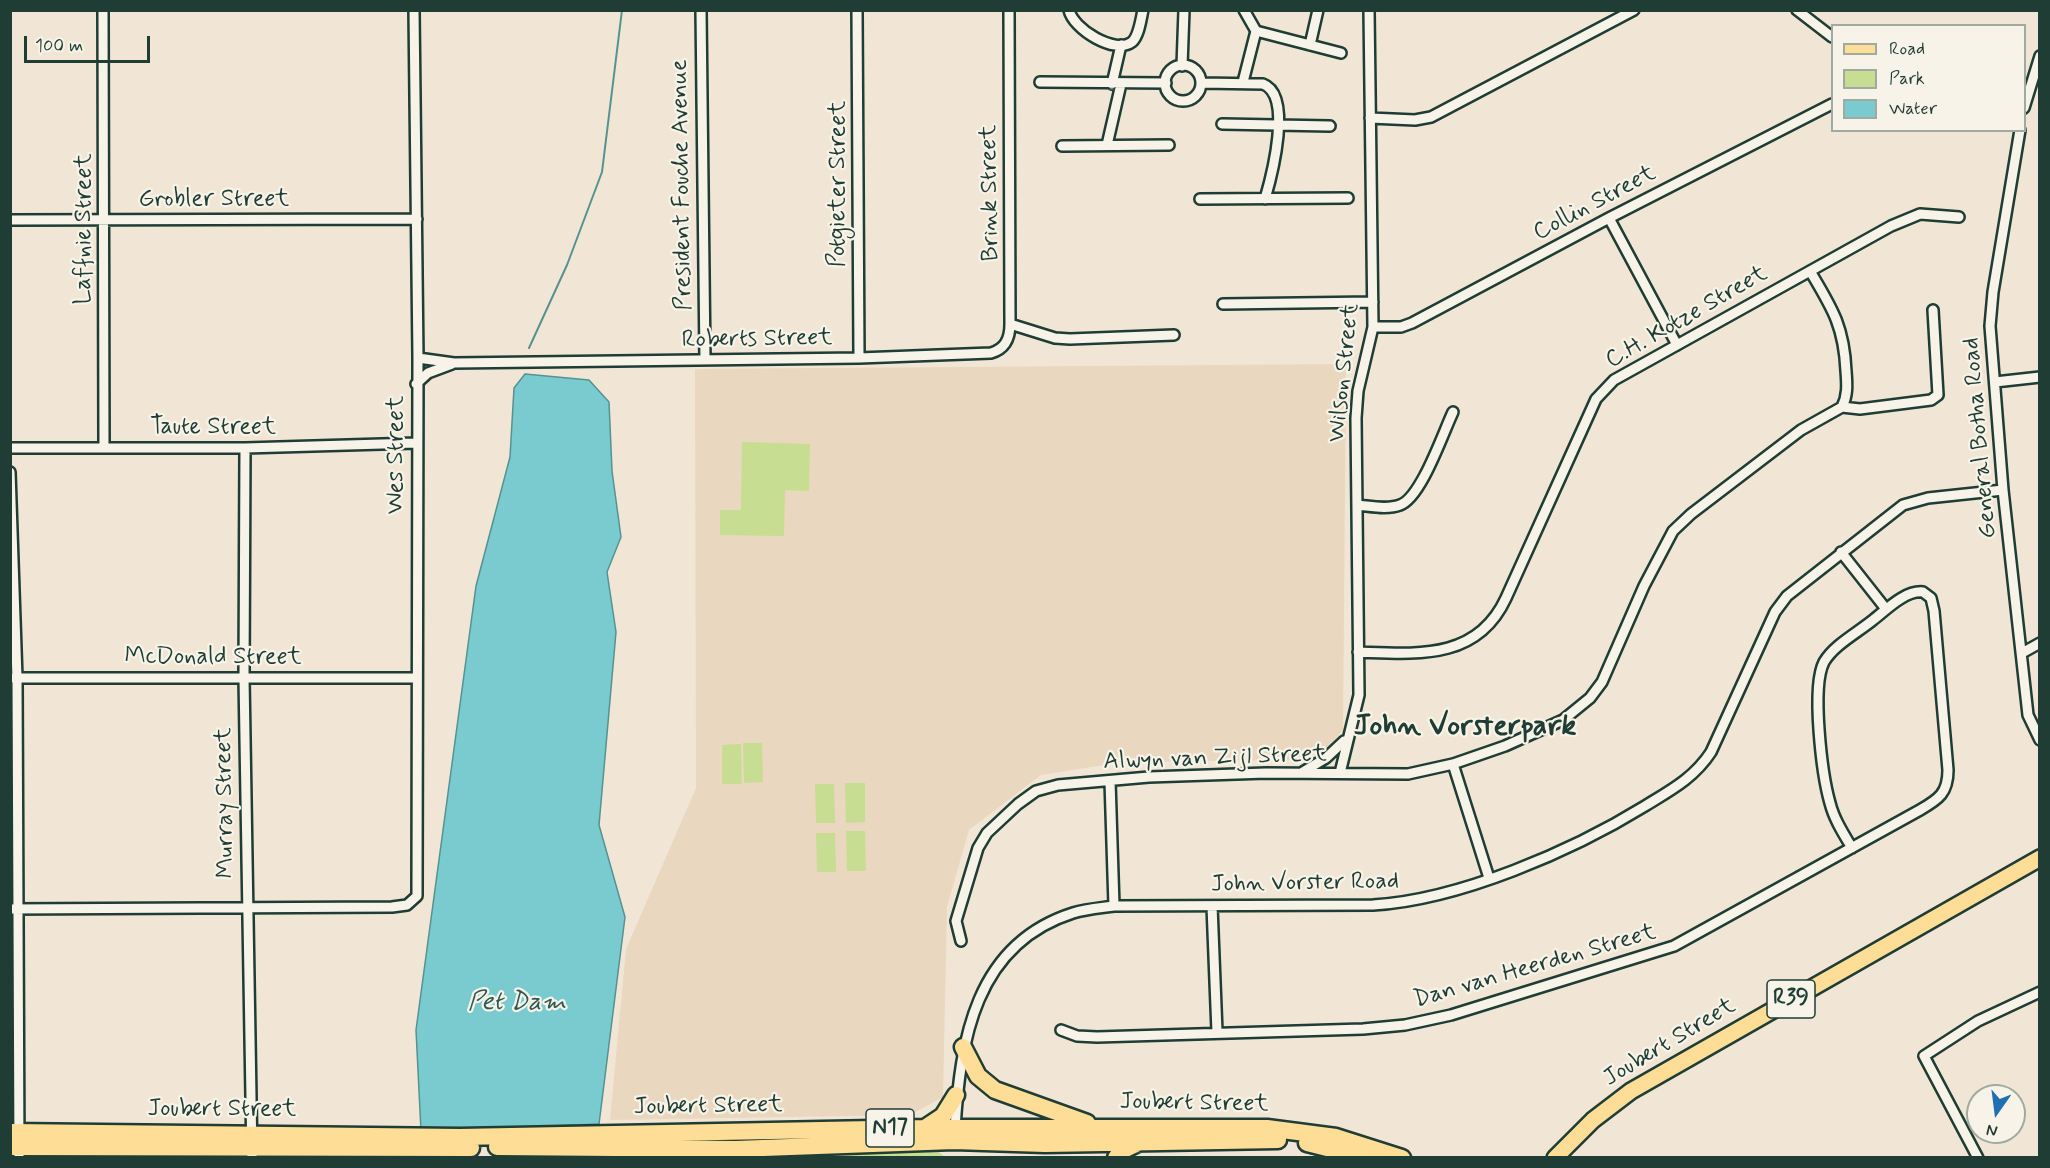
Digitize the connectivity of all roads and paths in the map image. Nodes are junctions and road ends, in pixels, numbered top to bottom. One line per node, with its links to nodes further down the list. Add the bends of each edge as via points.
1 (103, 10): 43 (street, Laffnie Street)
2 (414, 10): 41 (street, Wes Street)
3 (701, 10): 55 (street, President Fouche Avenue)
4 (857, 10): 54 (street, Potgieter Street)
5 (1009, 10): 48 (street, Brink Street)
6 (1069, 10): 16 (street, via 1085,34)
7 (1143, 10): 16 (street, via 1135,38)
8 (1184, 10): 20 (street)
9 (1244, 10): 14 (street)
10 (1318, 10): 17 (street)
11 (1369, 10): 28 (street, Wilson Street)
12 (1634, 10): 28 (street, via 1431,117)
13 (1797, 10): 15 (street)
14 (1256, 31): 17 (street); 22 (street)
15 (1831, 36)
16 (1121, 45): 25 (street)
17 (1310, 45): 18 (street)
18 (1341, 53)
19 (2040, 56): 26 (street)
20 (1182, 66): 23 (street, via 1171,70); 24 (street, via 1197,72)
21 (1040, 82): 25 (street)
22 (1243, 82): 24 (street); 30 (street, via 1270,86 1275,94)
23 (1166, 83): 24 (street, via 1172,96 1183,101 1197,94); 25 (street)
24 (1201, 83)
25 (1116, 84): 33 (street)
26 (2027, 88)
27 (1831, 105): 40 (street, Collin Street)
28 (1370, 118): 45 (street, Wilson Street)
29 (1222, 124): 30 (street)
30 (1278, 125): 31 (street); 38 (street)
31 (1330, 126)
32 (2020, 132): 58 (street, General Botha Road, via 1993,292 1990,326)
33 (1107, 145): 34 (street); 35 (street)
34 (1169, 145)
35 (1062, 146)
36 (1347, 198): 38 (street)
37 (1200, 199): 38 (street)
38 (1265, 199)
39 (1959, 217): 44 (street, C.H. Kotze Street, via 1920,214)
40 (1609, 218): 49 (street, Collin Street, via 1412,323); 51 (street)
41 (417, 219): 43 (street, Grobler Street); 53 (street, Wes Street)
42 (10, 220): 43 (street, Grobler Street)
43 (105, 220): 63 (street, Laffnie Street)
44 (1810, 271): 51 (street, C.H. Kotze Street); 60 (street, via 1836,315 1844,340 1847,392)
45 (1373, 302): 46 (street); 49 (street, Wilson Street)
46 (1224, 304)
47 (1933, 310): 60 (street, via 1937,397 1860,409)
48 (1010, 324): 50 (street, via 1055,338); 52 (street, Brink Street, via 1009,337 1001,349)
49 (1373, 327): 68 (street, Wilson Street, via 1357,406)
50 (1174, 335)
51 (1677, 345): 72 (street, C.H. Kotze Street, via 1614,380 1596,399 1493,621 1459,644 1435,653)
52 (979, 353): 54 (street, Roberts Street)
53 (418, 358): 56 (street); 59 (street, Wes Street)
54 (860, 358): 55 (street, Roberts Street)
55 (705, 360): 56 (street, Roberts Street)
56 (454, 363): 59 (street, via 435,369)
57 (2040, 377): 58 (street)
58 (1995, 382): 67 (street, General Botha Road)
59 (416, 384): 62 (street, Wes Street)
60 (1842, 407): 79 (street, Alwyn van Zijl Street, via 1801,430 1673,531 1602,682 1590,698 1563,720 1534,734)
61 (1453, 412): 68 (street, via 1421,481 1407,501 1391,507)
62 (416, 444): 65 (street, Taute Street); 76 (street, Wes Street)
63 (104, 447): 64 (street, Taute Street); 65 (street, Taute Street)
64 (10, 448)
65 (244, 448): 75 (street, Murray Street)
66 (10, 472): 74 (street)
67 (2003, 490): 69 (street, John Vorster Road, via 1928,498 1903,505); 73 (street, General Botha Road)
68 (1357, 505): 72 (street, Wilson Street)
69 (1841, 552): 70 (street); 85 (street, John Vorster Road, via 1780,604 1711,752 1691,778 1589,839)
70 (1886, 609): 83 (street, Dan van Heerden Street, via 1828,657 1819,680 1828,795); 83 (street, Dan van Heerden Street, via 1917,591 1926,592 1931,598 1948,782 1937,800)
71 (2040, 643): 73 (street)
72 (1358, 652): 77 (street, Wilson Street, via 1358,703)
73 (2022, 653): 78 (street, General Botha Road, via 2028,715)
74 (14, 678): 75 (street, McDonald Street); 89 (street)
75 (244, 678): 76 (street, McDonald Street); 86 (street, Murray Street)
76 (415, 678): 86 (street, Wes Street, via 419,888 415,899 407,905 392,907)
77 (1347, 738): 80 (street, via 1326,759); 81 (street, Wilson Street)
78 (2040, 740)
79 (1453, 764): 81 (street, Alwyn van Zijl Street, via 1408,774); 85 (street)
80 (1301, 773): 81 (street, Alwyn van Zijl Street); 82 (street, Alwyn van Zijl Street)
81 (1340, 774)
82 (1110, 781): 87 (street); 90 (street, Alwyn van Zijl Street, via 1036,791 987,833 973,862 956,921)
83 (1852, 848): 93 (street, Dan van Heerden Street, via 1674,946 1451,1015 1363,1029)
84 (2040, 858): 108 (main road, Joubert Street / R39, via 1631,1091 1593,1120)
85 (1489, 878): 88 (street, John Vorster Road, via 1392,904)
86 (246, 906): 89 (street); 104 (street, Murray Street)
87 (1114, 906): 88 (street, John Vorster Road); 94 (street, John Vorster Road, via 1074,913 1050,923 1014,949 978,998)
88 (1212, 906): 93 (street)
89 (14, 909): 101 (street)
90 (961, 941)
91 (2040, 992): 109 (street, via 1978,1021 1924,1056)
92 (1061, 1030): 93 (street, Dan van Heerden Street, via 1087,1037)
93 (1217, 1032)
94 (963, 1047): 95 (street, John Vorster Road); 96 (highway, via 983,1082)
95 (956, 1095): 98 (highway, via 942,1116); 100 (street, John Vorster Road)
96 (1015, 1098): 97 (highway); 99 (highway)
97 (1098, 1127): 99 (highway, Joubert Street / N17); 107 (highway, Joubert Street / N17, via 1294,1130 1354,1141)
98 (925, 1128): 100 (highway, Joubert Street / N17); 103 (highway, Joubert Street / N17)
99 (1039, 1129): 100 (highway, Joubert Street / N17)
100 (955, 1134): 102 (highway, Joubert Street / N17, via 1045,1144); 103 (highway, Joubert Street / N17, via 736,1149)
101 (15, 1143): 104 (highway, Joubert Street / N17)
102 (1138, 1143): 105 (highway); 106 (highway, Joubert Street / N17, via 1290,1140)
103 (609, 1146): 104 (highway, Joubert Street / N17, via 460,1142)
104 (252, 1147)
105 (1116, 1158)
106 (1367, 1158)
107 (1402, 1158)
108 (1555, 1158)
109 (1978, 1158)

